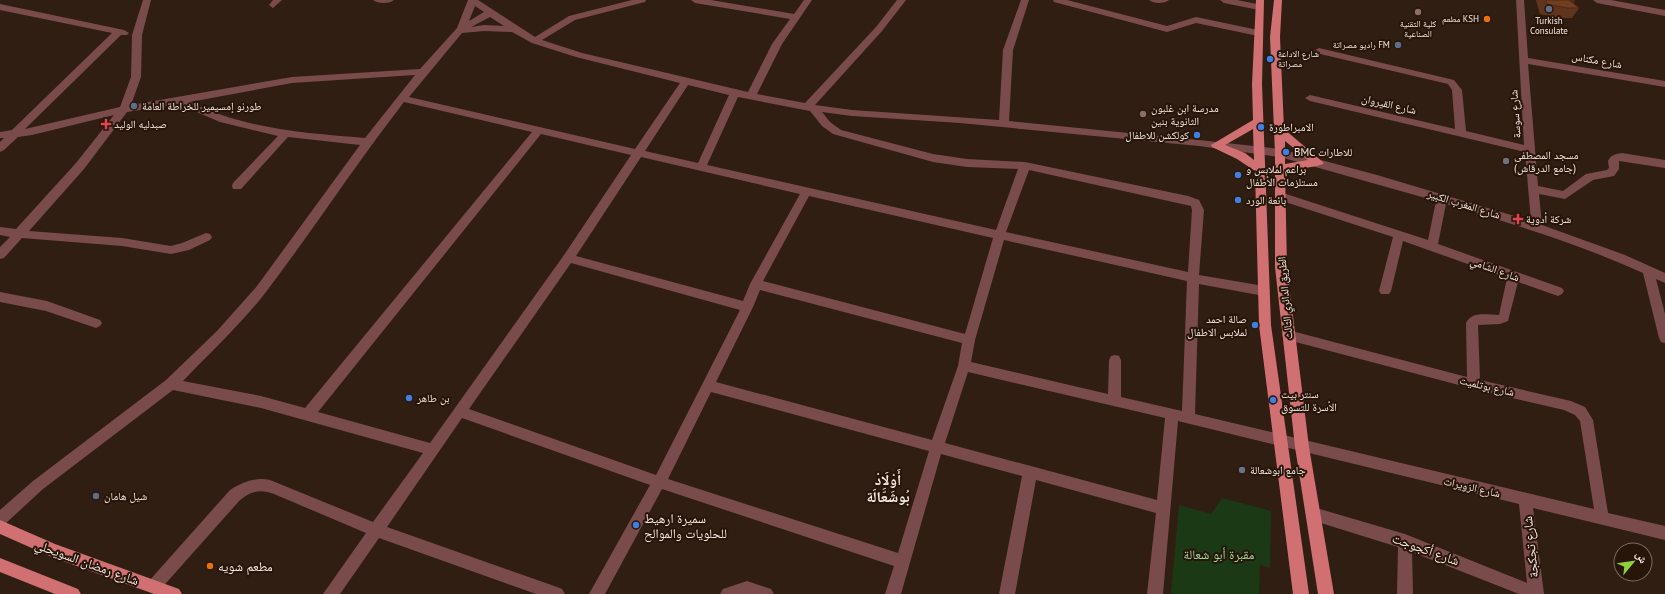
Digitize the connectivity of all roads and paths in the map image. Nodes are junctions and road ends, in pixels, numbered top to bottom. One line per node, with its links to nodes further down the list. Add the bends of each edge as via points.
1 (147, 0): 26 (street)
2 (377, 0): 3 (street)
3 (390, 0)
4 (642, 0): 27 (street, via 572,18)
5 (695, 0): 21 (street)
6 (808, 0): 21 (street)
7 (902, 0): 38 (street)
8 (1025, 0): 41 (street, via 1006,62)
9 (1057, 0): 25 (street, via 1167,29 1196,20)
10 (1153, 0): 11 (street)
11 (1165, 0)
12 (1224, 0): 17 (street)
13 (1278, 0): 43 (main road, الطريق الدائري الثالث, via 1275,37)
14 (1520, 0): 29 (street, شارع سوسة)
15 (1597, 0): 19 (street)
16 (478, 2): 20 (street, شارع المغرب الكبير); 23 (street)
17 (1259, 3): 25 (main road, الطريق الدائري الثالث)
18 (0, 7): 24 (street)
19 (1665, 13)
20 (493, 15): 22 (street, شارع المغرب الكبير); 23 (street)
21 (796, 17): 34 (street, via 777,44)
22 (513, 29): 23 (street); 27 (street, شارع المغرب الكبير)
23 (463, 30): 30 (street)
24 (119, 32): 26 (street); 45 (street)
25 (1258, 33): 40 (main road, الطريق الدائري الثالث)
26 (137, 35): 39 (street, via 136,77)
27 (535, 40): 31 (street, شارع المغرب الكبير, via 579,55)
28 (1319, 51): 46 (street, via 1444,78 1451,82 1457,90)
29 (1524, 60): 32 (street, شارع مكناس); 52 (street, شارع سوسة)
30 (423, 72): 36 (street); 37 (street, via 307,78)
31 (686, 81): 33 (street, شارع المغرب الكبير); 53 (street)
32 (1665, 84)
33 (735, 93): 34 (street, شارع المغرب الكبير); 57 (street)
34 (751, 96): 38 (street, شارع المغرب الكبير)
35 (1310, 98): 46 (street, شارع القيروان)
36 (403, 99): 42 (street); 48 (street)
37 (180, 101): 39 (street); 44 (street, via 206,115)
38 (810, 108): 41 (street, شارع المغرب الكبير); 58 (street, via 837,132 901,151 948,160)
39 (124, 109): 45 (street); 68 (street)
40 (1258, 121): 49 (main road); 51 (main road, الطريق الدائري الثالث)
41 (1004, 124): 49 (street, شارع المغرب الكبير)
42 (539, 130): 53 (street); 96 (street)
43 (1279, 130): 54 (main road, الطريق الدائري الثالث); 55 (main road)
44 (286, 133): 48 (street); 61 (street)
45 (15, 134): 47 (street); 50 (street)
46 (1462, 134): 52 (street, شارع القيروان)
47 (0, 135)
48 (368, 142): 91 (street, via 261,289 221,335)
49 (1216, 145): 51 (street, شارع المغرب الكبير); 59 (main road, via 1241,156)
50 (0, 148)
51 (1259, 150): 54 (street, شارع المغرب الكبير); 59 (main road, الطريق الدائري الثالث)
52 (1530, 150): 62 (street, شارع سوسة)
53 (638, 152): 57 (street); 74 (street)
54 (1280, 153): 55 (street, شارع المغرب الكبير); 60 (main road, الطريق الدائري الثالث)
55 (1319, 163): 60 (main road, via 1298,164); 65 (street, شارع المغرب الكبير)
56 (1665, 164): 62 (street, via 1616,158 1613,162 1614,169 1590,177 1569,194 1560,195)
57 (701, 166): 63 (street)
58 (1025, 166): 69 (street); 77 (street, via 1195,203 1198,210)
59 (1259, 169): 80 (main road, الطريق الدائري الثالث)
60 (1280, 169): 64 (main road, الطريق الدائري الثالث)
61 (237, 186)
62 (1534, 190): 66 (street, شارع سوسة)
63 (806, 192): 69 (street); 79 (street)
64 (1280, 196): 70 (street, شارع الشامي); 86 (main road, الطريق الدائري الثالث, via 1281,267)
65 (1442, 198): 66 (street, شارع المغرب الكبير); 72 (street)
66 (1537, 227): 75 (street, شارع المغرب الكبير)
67 (0, 231): 68 (street)
68 (20, 234): 71 (street, via 105,240 171,250 185,247); 73 (street)
69 (1000, 234): 77 (street); 88 (street)
70 (1399, 235): 72 (street, شارع الشامي); 81 (street)
71 (206, 237)
72 (1432, 246): 76 (street, شارع الشامي)
73 (0, 255)
74 (568, 258): 84 (street); 95 (street)
75 (1648, 270): 78 (street, شارع المغرب الكبير); 87 (street)
76 (1514, 276): 82 (street, شارع الشامي); 92 (street, via 1504,318 1479,319 1472,323)
77 (1193, 278): 80 (street); 98 (street)
78 (1665, 278)
79 (756, 284): 84 (street); 88 (street)
80 (1264, 291): 99 (main road, الطريق الدائري الثالث, via 1265,325)
81 (1384, 291)
82 (1558, 291)
83 (0, 297): 85 (street, via 47,306)
84 (747, 307): 93 (street)
85 (96, 323)
86 (1288, 335): 92 (street, شارع بوتلميت); 101 (main road, الطريق الدائري الثالث)
87 (1665, 338)
88 (969, 340): 90 (street)
89 (1115, 360): 94 (street)
90 (964, 366): 94 (street, شارع الزويرات); 100 (street)
91 (170, 384): 96 (street); 109 (street, via 38,485)
92 (1474, 384): 108 (street, شارع بوتلميت, via 1566,405 1583,414 1589,430)
93 (707, 385): 100 (street); 104 (street)
94 (1114, 401): 97 (street, شارع الزويرات)
95 (460, 412): 102 (street); 104 (street)
96 (308, 414): 102 (street)
97 (1172, 414): 98 (street, شارع الزويرات); 106 (street)
98 (1188, 418): 99 (street, شارع الزويرات)
99 (1279, 441): 101 (street, شارع الزويرات); 127 (main road, الطريق الدائري الثالث)
100 (937, 446): 103 (street); 114 (street)
101 (1302, 447): 105 (street, شارع الزويرات); 107 (main road, الطريق الدائري الثالث)
102 (434, 450): 111 (street)
103 (1030, 473): 106 (street); 125 (street)
104 (659, 482): 114 (street); 121 (street)
105 (1525, 500): 108 (street, شارع الزويرات); 130 (street, شارع تجكجة)
106 (1163, 508): 126 (street)
107 (1313, 514): 113 (street, شارع أكجوجت); 128 (main road, الطريق الدائري الثالث)
108 (1602, 517): 112 (street, شارع الزويرات)
109 (0, 519)
110 (0, 527): 116 (main road, شارع رمضان السويحلي, via 52,550)
111 (375, 530): 116 (street, via 276,488 261,483 253,484 234,495); 119 (street); 120 (street)
112 (1665, 533)
113 (1405, 541): 129 (street); 130 (street, شارع أكجوجت, via 1480,569)
114 (903, 562): 124 (street)
115 (0, 565): 117 (main road)
116 (154, 586): 118 (main road, شارع رمضان السويحلي)
117 (73, 594)
118 (174, 594)
119 (331, 594)
120 (557, 594)
121 (597, 594)
122 (728, 594): 123 (street, via 748,588)
123 (766, 594)
124 (893, 594)
125 (1007, 594)
126 (1155, 594)
127 (1301, 594)
128 (1326, 594)
129 (1405, 594)
130 (1536, 594)

